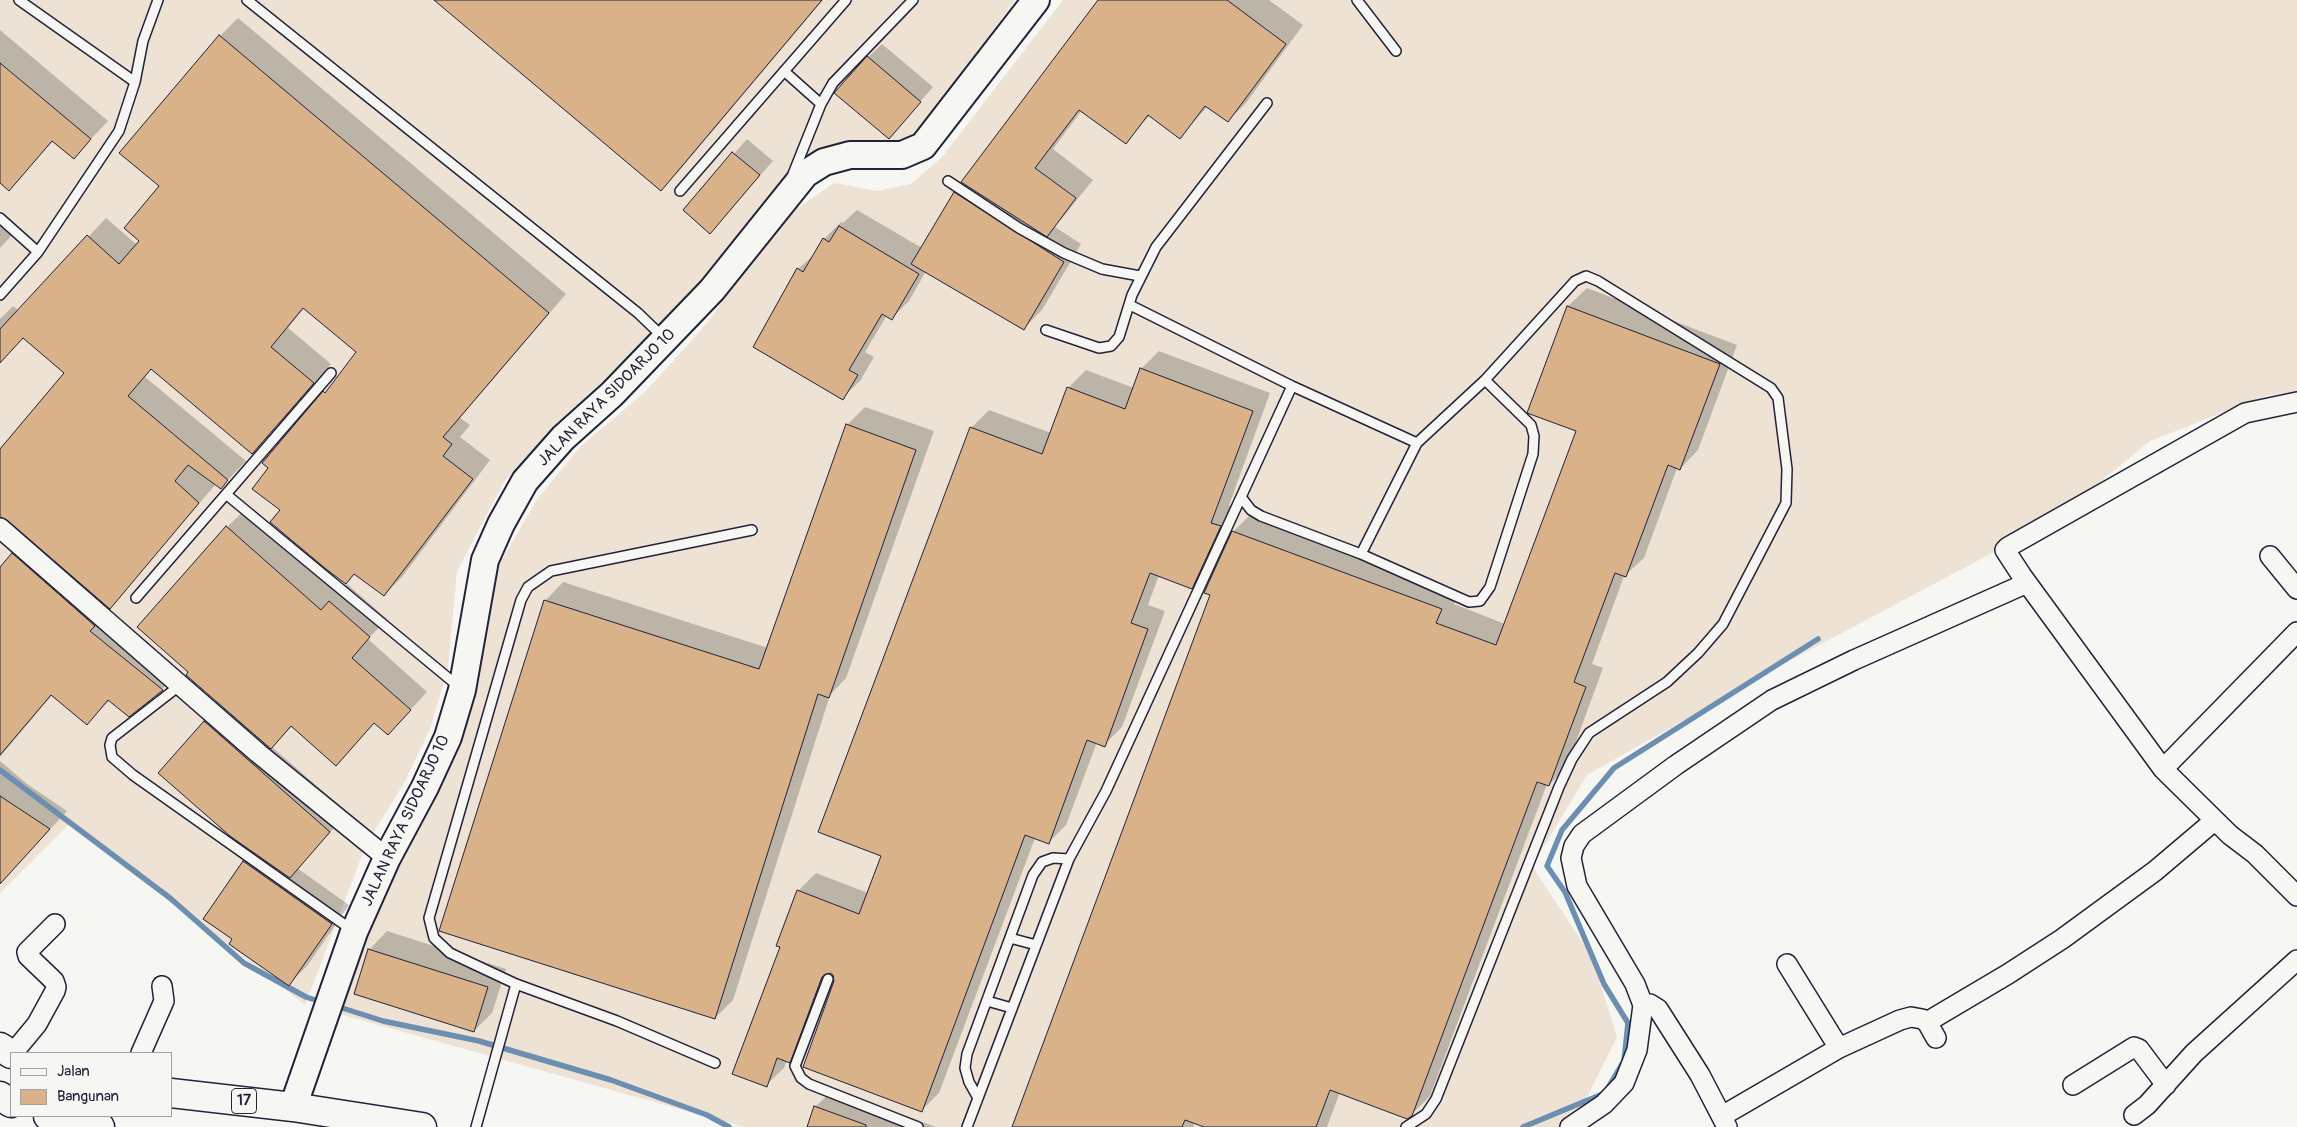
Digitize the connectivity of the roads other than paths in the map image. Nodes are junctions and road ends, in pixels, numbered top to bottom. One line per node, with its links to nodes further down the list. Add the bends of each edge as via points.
1 (19, 0): 10 (lane)
2 (158, 0): 10 (lane, via 143,42)
3 (247, 0): 22 (lane, via 638,313)
4 (846, 0): 9 (lane)
5 (913, 0): 11 (lane, via 833,83)
6 (1036, 0): 15 (street, JALAN RAYA SIDOARJO 10, via 923,146 902,155 850,155 824,162 805,174)
7 (1357, 0): 8 (lane)
8 (1396, 51)
9 (784, 71): 11 (lane); 14 (lane)
10 (135, 82): 17 (lane, via 119,131)
11 (821, 104): 15 (lane)
12 (1267, 104): 18 (lane, via 1156,247)
13 (948, 181): 18 (lane, via 1064,253 1102,269)
14 (680, 191)
15 (781, 202): 22 (street, JALAN RAYA SIDOARJO 10, via 712,290)
16 (0, 218): 17 (lane)
17 (38, 252): 19 (lane)
18 (1140, 276): 20 (lane)
19 (0, 295)
20 (1130, 305): 21 (lane, via 1119,337 1111,346 1099,348); 25 (lane)
21 (1046, 330)
22 (665, 340): 39 (street, JALAN RAYA SIDOARJO 10, via 563,438 525,481 485,560)
23 (331, 373): 28 (lane)
24 (1485, 380): 27 (lane); 32 (lane, via 1531,425 1534,436 1533,454 1486,595 1480,601 1469,602); 74 (lane, via 1575,281 1586,276 1771,388 1778,398 1787,470 1786,503 1723,624 1667,682 1589,732 1572,759 1436,1099 1426,1114)
25 (1292, 386): 27 (lane); 29 (lane)
26 (2297, 402): 34 (street, via 2245,413 2008,546 2005,550 2009,559)
27 (1417, 443): 32 (lane)
28 (227, 496): 36 (lane); 39 (lane)
29 (1241, 497): 32 (lane, via 1260,516); 43 (lane, via 1106,791)
30 (0, 528): 38 (street)
31 (752, 530): 52 (lane, via 551,570 528,587 520,600 429,918 434,938 450,953)
32 (1361, 554)
33 (2270, 556): 35 (street)
34 (2024, 580): 40 (street); 55 (street, via 1772,700 1582,834 1571,858 1577,886 1635,984)
35 (2297, 589)
36 (136, 598)
37 (2297, 632): 40 (street)
38 (179, 686): 42 (street); 46 (lane, via 112,738 112,757 133,776)
39 (462, 690): 42 (street, JALAN RAYA SIDOARJO 10, via 444,745)
40 (2163, 769): 41 (street)
41 (2214, 821): 44 (street, via 2255,854); 57 (street, via 2155,871 1932,1030 1918,1018 1900,1020)
42 (387, 858): 46 (street, JALAN RAYA SIDOARJO 10)
43 (1068, 858): 47 (lane, via 1042,862 1033,875); 48 (lane)
44 (2297, 896)
45 (55, 924): 58 (street, via 27,952 54,981 55,991 37,1024)
46 (354, 932): 65 (street, JALAN RAYA SIDOARJO 10)
47 (1010, 938): 48 (lane); 54 (lane)
48 (1036, 946): 56 (lane)
49 (2297, 960): 62 (street, via 2194,1053)
50 (1787, 964): 57 (street)
51 (828, 979): 72 (lane, via 795,1066 801,1078)
52 (516, 984): 60 (lane, via 617,1021); 71 (lane)
53 (162, 986): 59 (street, via 164,1001)
54 (987, 1001): 56 (lane); 64 (lane, via 965,1068)
55 (1643, 1005): 68 (street, via 1650,1004 1658,1009 1700,1075); 75 (street, via 1637,1050 1624,1083 1604,1104)
56 (1012, 1008): 64 (lane)
57 (1839, 1048): 68 (street)
58 (14, 1052)
59 (141, 1052)
60 (715, 1063)
61 (2072, 1085): 62 (street, via 2134,1047 2139,1049)
62 (2166, 1085): 66 (street)
63 (172, 1093): 65 (highway, 17)
64 (978, 1098): 73 (lane)
65 (293, 1107): 70 (highway, 17)
66 (2134, 1115)
67 (53, 1117): 69 (highway)
68 (1724, 1122)
69 (100, 1127)
70 (422, 1127)
71 (476, 1127)
72 (918, 1127)
73 (967, 1127)
74 (1406, 1127)
75 (1570, 1127)

